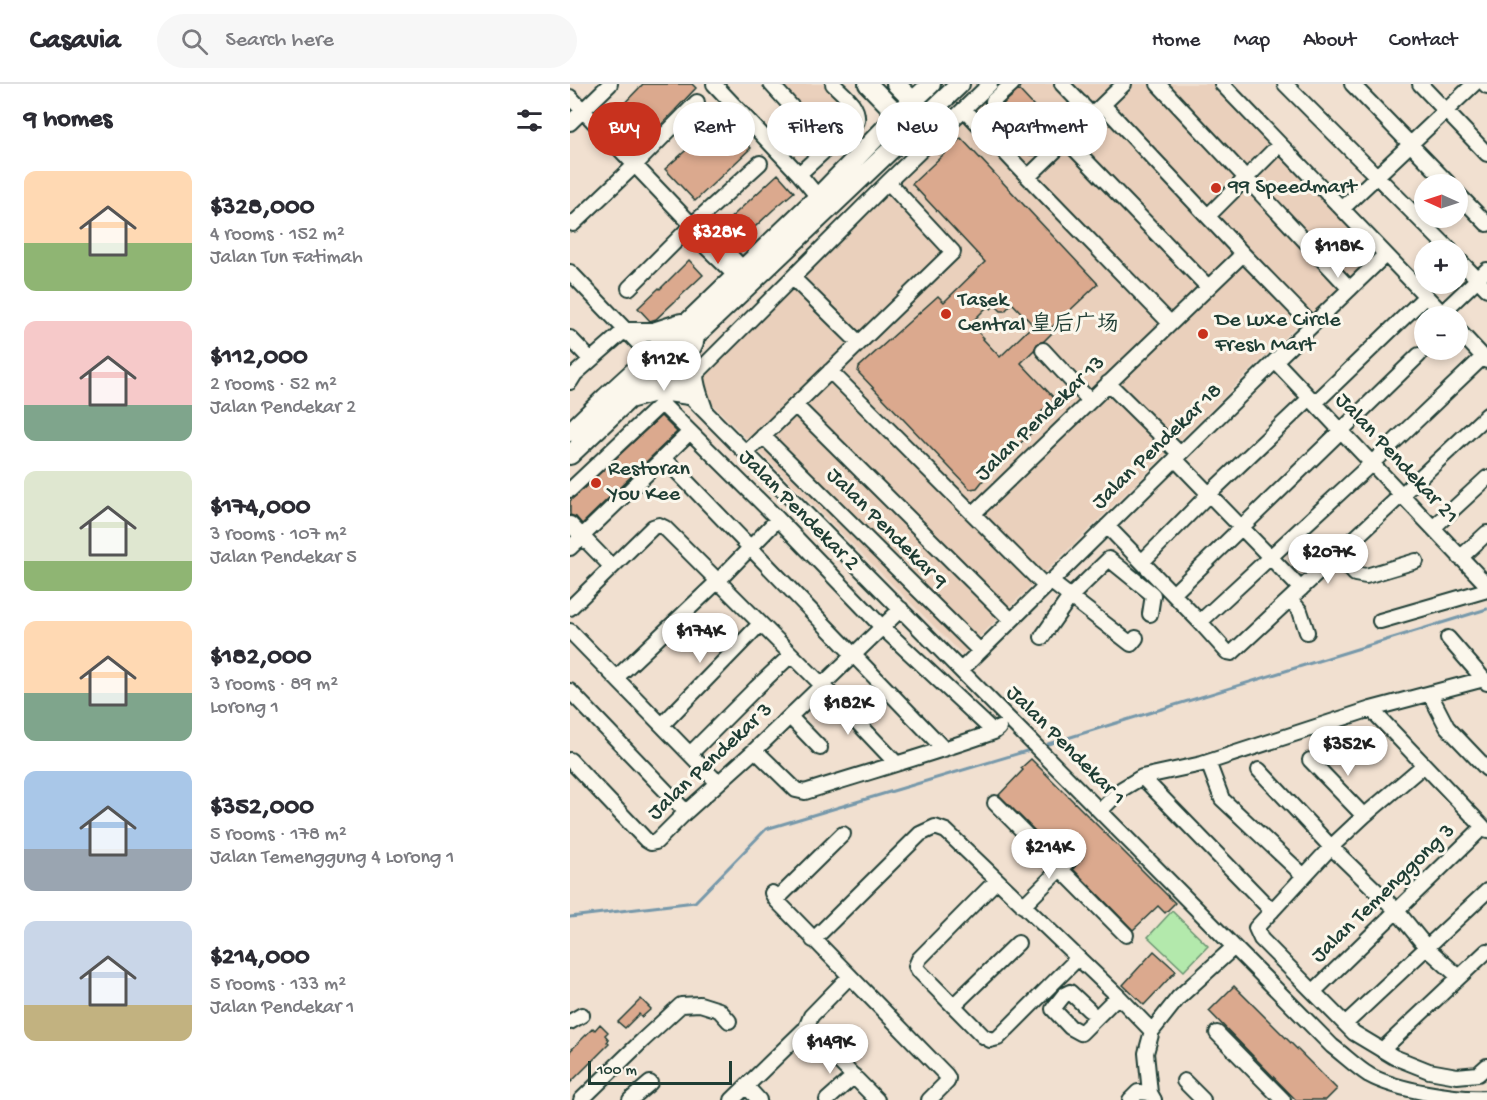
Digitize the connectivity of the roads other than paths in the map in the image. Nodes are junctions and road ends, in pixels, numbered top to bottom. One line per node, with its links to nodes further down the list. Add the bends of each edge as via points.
1 (610, 84): 31 (street)
2 (714, 84): 45 (street)
3 (771, 84): 23 (street)
4 (833, 84): 24 (street)
5 (868, 84): 25 (main road)
6 (896, 84): 21 (main road)
7 (931, 84): 21 (main road)
8 (960, 84): 26 (main road)
9 (1012, 84): 22 (street)
10 (1062, 84): 27 (street)
11 (1124, 84): 28 (street)
12 (1158, 84): 49 (street)
13 (1242, 84): 19 (street)
14 (1285, 84): 47 (street)
15 (1352, 84): 36 (street)
16 (1420, 84): 32 (street)
17 (1474, 84): 32 (street)
18 (987, 87): 22 (street); 29 (street)
19 (1226, 89): 37 (street)
20 (570, 97): 31 (street)
21 (913, 101)
22 (993, 101)
23 (787, 102)
24 (850, 102)
25 (885, 102)
26 (942, 102)
27 (1075, 102)
28 (1106, 102)
29 (964, 109): 48 (street); 50 (street)
30 (1107, 109): 54 (street)
31 (582, 111): 33 (street); 44 (street)
32 (1446, 111): 36 (street); 38 (street)
33 (570, 123)
34 (673, 126): 44 (street)
35 (876, 138): 51 (main road)
36 (1411, 144): 46 (street); 47 (street)
37 (1279, 145): 49 (street); 53 (street)
38 (1487, 154)
39 (818, 156): 45 (street)
40 (885, 156): 59 (main road)
41 (1050, 156): 48 (street)
42 (1082, 156): 67 (street)
43 (760, 163): 57 (street)
44 (636, 164): 55 (street); 57 (street)
45 (799, 174): 51 (street)
46 (1440, 174)
47 (1376, 176): 53 (street); 58 (street)
48 (1028, 177): 73 (street)
49 (1245, 178): 54 (street); 69 (street)
50 (888, 182): 65 (street); 79 (street, via 953,252)
51 (818, 197): 64 (main road)
52 (1468, 204): 56 (street)
53 (1342, 209): 61 (street)
54 (1208, 216): 60 (street)
55 (573, 224)
56 (1487, 224)
57 (692, 225): 64 (street, via 693,235 709,241); 68 (street)
58 (1440, 240)
59 (783, 253): 64 (main road, via 774,253 748,279 740,280); 74 (main road)
60 (1243, 254): 67 (street, Jalan Pendekar 13); 75 (street)
61 (1385, 255): 69 (street, Jalan Pendekar 18); 70 (street)
62 (1468, 267): 66 (street)
63 (570, 272): 76 (street, Jalan Pendekar 1)
64 (739, 272): 74 (main road)
65 (793, 278): 79 (street); 94 (street, via 696,374)
66 (1484, 279): 72 (street)
67 (1208, 286): 73 (street, Jalan Pendekar 13)
68 (630, 288)
69 (1350, 289): 75 (street, Jalan Pendekar 18)
70 (1426, 296): 71 (street); 91 (street)
71 (1435, 306)
72 (1454, 306)
73 (1170, 323): 88 (street, Jalan Pendekar 13)
74 (695, 325): 76 (main road, via 653,333); 85 (main road); 89 (main road, via 685,362)
75 (1312, 326): 84 (street, Jalan Pendekar 18)
76 (626, 331): 82 (street); 85 (street, Jalan Pendekar 1)
77 (570, 338): 82 (street)
78 (1468, 341): 81 (street)
79 (859, 343): 86 (street)
80 (1043, 350): 92 (street)
81 (1485, 359): 104 (street)
82 (591, 360): 87 (street)
83 (1414, 360): 96 (street)
84 (1275, 361): 91 (street, Jalan Pendekar 21); 102 (street, Jalan Pendekar 18)
85 (656, 362): 89 (street, Jalan Pendekar 1); 90 (main road); 97 (main road, via 606,397)
86 (831, 371): 93 (street); 109 (street)
87 (570, 382)
88 (1108, 383): 92 (street, Jalan Pendekar 13); 102 (street)
89 (689, 395): 90 (main road, via 651,393); 94 (street, Jalan Pendekar 1)
90 (628, 399): 101 (main road)
91 (1312, 400): 96 (street, Jalan Pendekar 21); 107 (street)
92 (1090, 401): 109 (street, Jalan Pendekar 13)
93 (795, 405): 99 (street); 135 (street)
94 (707, 414): 100 (street, Jalan Pendekar 1)
95 (1487, 415): 108 (street)
96 (1342, 431): 104 (street, Jalan Pendekar 21); 113 (street)
97 (570, 432)
98 (690, 432): 103 (street); 106 (street, Jalan Pendekar 2, via 665,407 659,406); 110 (street, Jalan Pendekar 2)
99 (763, 436): 100 (street); 145 (street, Jalan Pendekar 9)
100 (746, 453): 133 (street, Jalan Pendekar 1)
101 (570, 455)
102 (1177, 457): 107 (street); 112 (street, Jalan Pendekar 18)
103 (664, 458): 116 (street); 117 (street)
104 (1372, 463): 108 (street, Jalan Pendekar 21); 120 (street)
105 (1487, 478): 114 (street)
106 (570, 489)
107 (1209, 494): 113 (street); 122 (street)
108 (1402, 494): 114 (street, Jalan Pendekar 21); 119 (street)
109 (973, 514): 126 (street)
110 (778, 519): 117 (street); 139 (street, Jalan Pendekar 2)
111 (570, 524): 116 (street)
112 (1107, 526): 122 (street); 126 (street, Jalan Pendekar 18)
113 (1242, 528): 120 (street); 129 (street)
114 (1433, 528): 121 (street, Jalan Pendekar 21)
115 (1487, 533): 121 (street)
116 (582, 536): 118 (street); 124 (street)
117 (750, 547): 125 (street); 147 (street)
118 (570, 548)
119 (1338, 555): 123 (street, via 1356,574 1366,576); 128 (street)
120 (1270, 557): 128 (street); 137 (street)
121 (1460, 558): 127 (street, Jalan Pendekar 21)
122 (1142, 561): 129 (street)
123 (1416, 561)
124 (611, 566): 125 (street, via 659,525); 132 (street)
125 (718, 581): 138 (street); 149 (street)
126 (1048, 584): 130 (street); 135 (street, Jalan Pendekar 18)
127 (1487, 587): 136 (street)
128 (1301, 589): 131 (street)
129 (1173, 594): 137 (street)
130 (1070, 597): 134 (street, via 1110,559 1151,593); 142 (street); 143 (street, via 1131,644)
131 (1290, 599): 137 (street, via 1232,652 1227,652); 141 (street, via 1300,611)
132 (570, 608)
133 (901, 609): 139 (street, Jalan Pendekar 3); 148 (street, Jalan Pendekar 1)
134 (1150, 614)
135 (1011, 620): 145 (street, Jalan Pendekar 18)
136 (1380, 621)
137 (1200, 622)
138 (760, 624): 146 (street); 157 (street)
139 (883, 627): 147 (street, Jalan Pendekar 3); 158 (street, Jalan Pendekar 2)
140 (570, 631): 149 (street)
141 (1307, 632)
142 (1042, 637)
143 (1136, 638)
144 (1448, 638): 150 (street)
145 (980, 651): 148 (street, Jalan Pendekar 18)
146 (791, 655): 151 (street); 162 (street)
147 (854, 655): 151 (street, Jalan Pendekar 3); 160 (street)
148 (961, 670): 156 (street, Jalan Pendekar 1)
149 (616, 678): 157 (street)
150 (1486, 681): 153 (street)
151 (823, 686): 155 (street, Jalan Pendekar 3); 166 (street)
152 (570, 691): 174 (street)
153 (1430, 694): 154 (street); 168 (street, via 1447,727)
154 (1371, 709): 165 (street); 167 (street)
155 (790, 717): 159 (street); 161 (street, Jalan Pendekar 3)
156 (1010, 720): 158 (street); 173 (street, Jalan Pendekar 1)
157 (662, 725): 162 (street)
158 (994, 732): 160 (street)
159 (820, 748)
160 (944, 749): 166 (street)
161 (755, 750): 166 (street, via 796,790 805,792); 171 (street, Jalan Pendekar 3)
162 (690, 754): 171 (street)
163 (570, 760): 174 (street, Jalan Pendekar 3, via 651,843)
164 (1310, 760): 175 (street)
165 (1208, 762): 170 (street); 181 (street, via 1222,799)
166 (896, 763)
167 (1424, 765): 175 (street); 176 (street)
168 (1487, 769)
169 (1259, 770): 178 (street)
170 (1142, 777): 173 (street, via 1122,789); 185 (street)
171 (718, 783): 174 (street, Jalan Pendekar 3)
172 (995, 803): 180 (street)
173 (1100, 811): 190 (street, Jalan Pendekar 1)
174 (686, 812)
175 (1364, 816): 178 (street)
176 (1485, 829): 186 (street, Jalan Temenggong 3)
177 (843, 834): 188 (street, via 774,897)
178 (1331, 847): 181 (street); 186 (street)
179 (1075, 854): 180 (street)
180 (1060, 869): 184 (street); 187 (street)
181 (1304, 876): 185 (street)
182 (996, 881): 184 (street); 188 (street, via 946,831 935,827 920,834); 198 (street, via 916,966)
183 (1487, 891): 191 (street)
184 (1023, 906): 193 (street)
185 (1272, 911): 196 (street, via 1256,928 1260,939)
186 (1396, 911): 191 (street); 196 (street, Jalan Temenggong 3)
187 (1126, 935)
188 (813, 940): 194 (street)
189 (1018, 943): 198 (street)
190 (1234, 947): 203 (street, via 1178,998); 212 (street, Jalan Pendekar 1, via 1332,1046 1369,1074 1416,1091)
191 (1427, 948): 195 (street); 201 (street)
192 (1487, 951): 195 (street)
193 (1078, 958): 197 (street); 198 (street, via 998,1038 982,1036)
194 (850, 976): 202 (street, via 811,1016); 220 (street, via 948,1078)
195 (1459, 977): 205 (street)
196 (1314, 991): 201 (street)
197 (1118, 996): 199 (street, via 1081,1033 1053,1009 1070,992); 203 (street)
198 (953, 1005)
199 (1089, 1010)
200 (729, 1021): 214 (street, via 720,1010 700,1004 681,1005)
201 (1345, 1024): 205 (street)
202 (806, 1028): 207 (street); 210 (street)
203 (1152, 1031): 211 (street, via 1146,1053)
204 (1218, 1033): 223 (street)
205 (1382, 1050): 206 (street, via 1429,1071 1457,1076 1478,1074)
206 (1487, 1066)
207 (854, 1076): 218 (street); 219 (street)
208 (1184, 1081): 222 (street)
209 (650, 1083): 215 (street)
210 (747, 1087): 216 (street); 217 (street)
211 (1152, 1096): 221 (street, via 1138,1092)
212 (1457, 1099): 213 (street, Jalan Pendekar 1)
213 (1481, 1099)
214 (581, 1100)
215 (630, 1100)
216 (732, 1100)
217 (759, 1100)
218 (827, 1100)
219 (877, 1100)
220 (929, 1100)
221 (1130, 1100)
222 (1203, 1100)
223 (1283, 1100)

